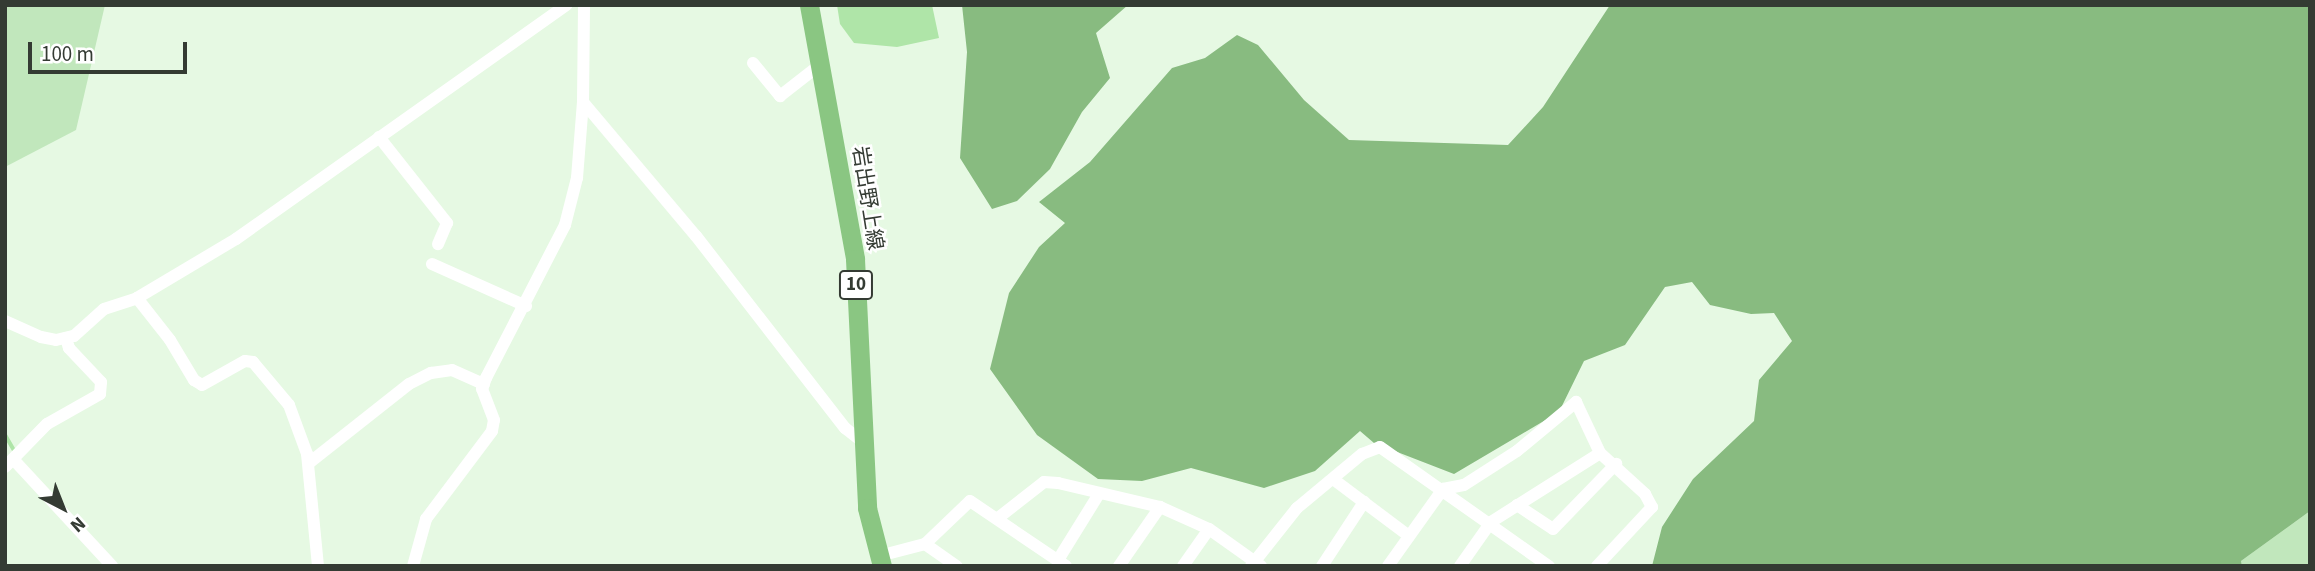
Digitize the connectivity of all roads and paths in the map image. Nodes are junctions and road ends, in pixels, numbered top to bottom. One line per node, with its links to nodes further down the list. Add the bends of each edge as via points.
1 (567, 5): 7 (street)
2 (584, 5): 6 (street)
3 (809, 5): 5 (main road, 岩出野上線 / 10)
4 (754, 63): 5 (street, via 780,96)
5 (821, 64): 15 (main road, 岩出野上線 / 10, via 855,259)
6 (583, 102): 11 (street, via 577,178 565,225); 15 (street, via 696,236 850,435)
7 (379, 137): 8 (street, via 447,223); 10 (street, via 236,239)
8 (438, 244)
9 (432, 264): 11 (street)
10 (136, 298): 13 (street, via 104,309); 18 (street, via 202,385 245,361 253,362 297,420)
11 (526, 306): 14 (street)
12 (5, 321): 13 (street, via 41,337)
13 (66, 338): 17 (street, via 69,348 101,382 100,394 47,424)
14 (484, 384): 18 (street, via 452,370 431,373 409,384); 38 (street, via 495,420 492,431 426,519)
15 (864, 443): 32 (main road, 岩出野上線 / 10, via 869,530)
16 (1600, 453): 19 (street); 21 (street, via 1576,402 1517,451 1464,485); 24 (street)
17 (9, 463): 31 (street)
18 (309, 463): 37 (street)
19 (1616, 464): 24 (street, via 1553,529); 46 (street, via 1646,494 1652,507)
20 (1333, 479): 21 (street, via 1362,454 1380,447); 23 (street); 34 (street, via 1297,508)
21 (1443, 488): 27 (street); 29 (street)
22 (1099, 494): 25 (street); 26 (street, via 1044,482); 33 (street)
23 (1364, 502): 29 (street); 42 (street)
24 (1517, 505): 27 (street)
25 (1160, 508): 28 (street); 40 (street)
26 (998, 518): 30 (street, via 970,501); 33 (street)
27 (1490, 522): 44 (street); 45 (street)
28 (1209, 529): 34 (street); 41 (street)
29 (1409, 536): 43 (street)
30 (925, 544): 32 (street); 39 (street)
31 (103, 555): 35 (street); 36 (street)
32 (880, 561)
33 (1062, 563)
34 (1255, 564)
35 (94, 566)
36 (113, 566)
37 (318, 566)
38 (413, 566)
39 (957, 566)
40 (1119, 566)
41 (1183, 566)
42 (1322, 566)
43 (1388, 566)
44 (1460, 566)
45 (1549, 566)
46 (1597, 566)

